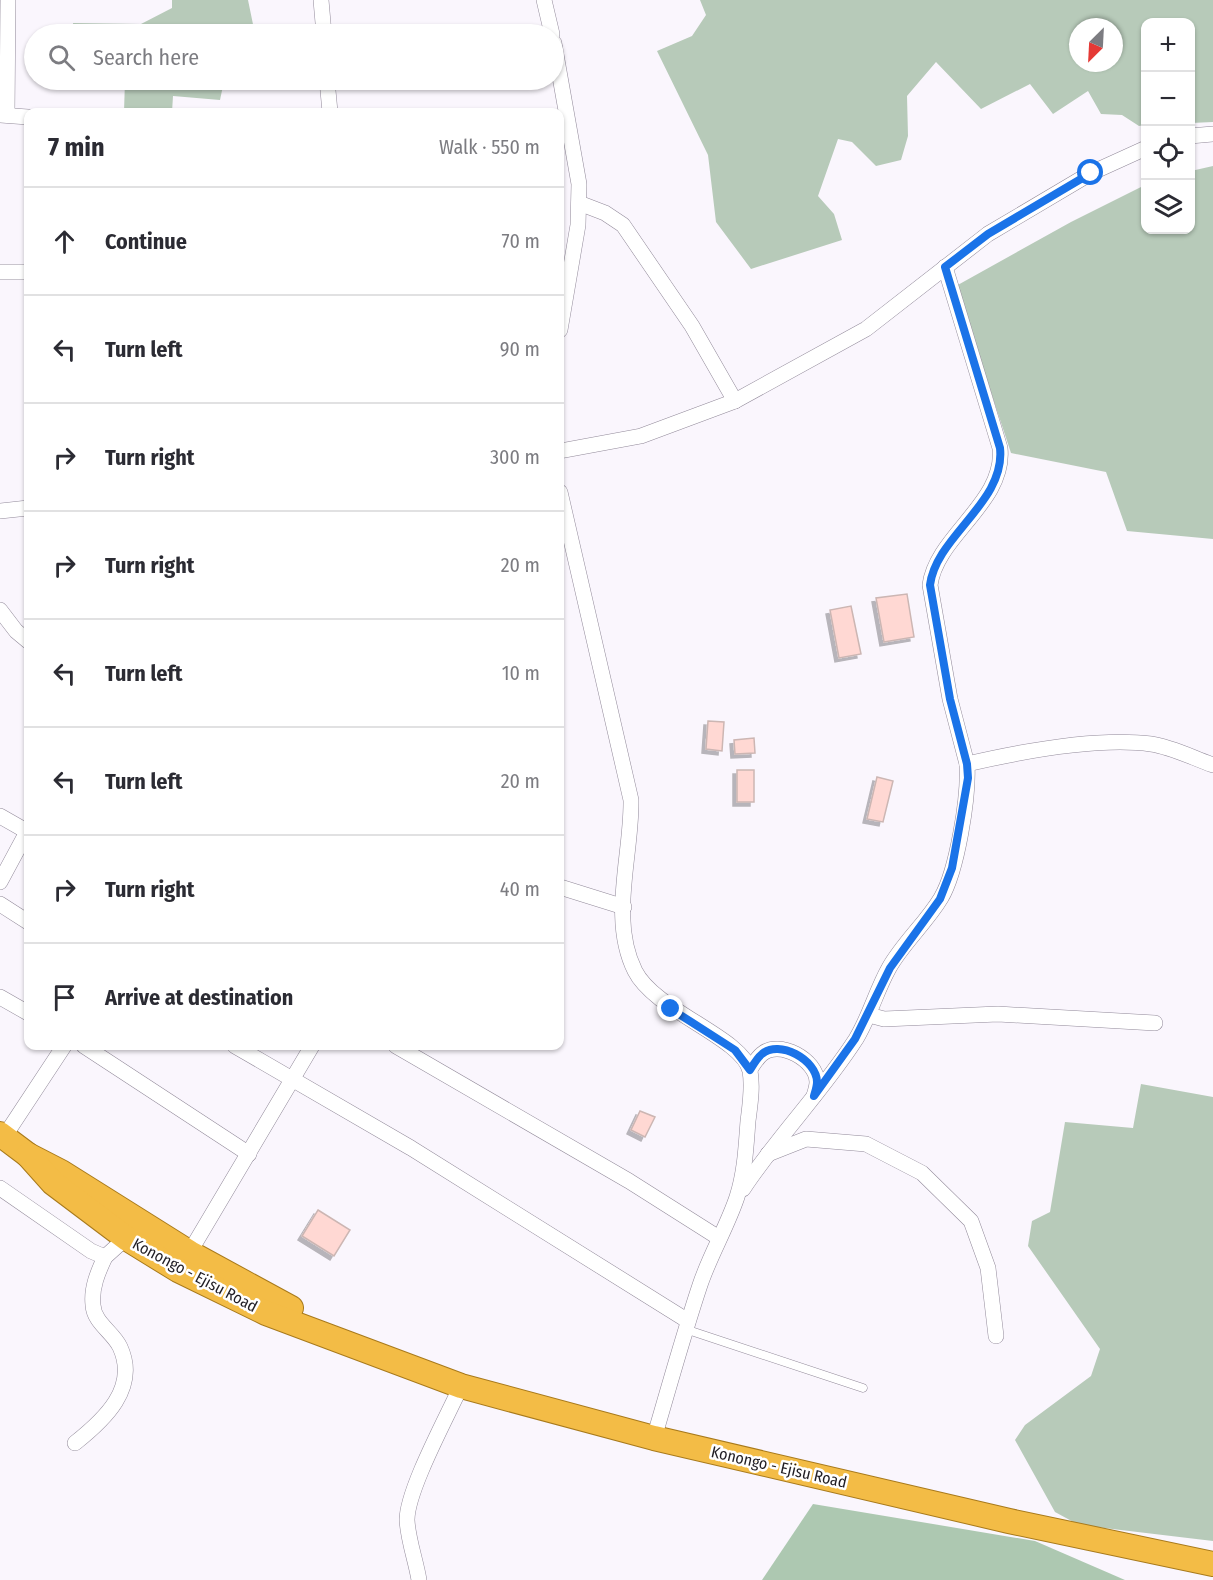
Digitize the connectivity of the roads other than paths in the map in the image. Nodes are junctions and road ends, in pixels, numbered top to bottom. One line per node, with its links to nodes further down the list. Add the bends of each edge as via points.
1 (8, 0): 9 (street)
2 (321, 0): 4 (street)
3 (544, 0): 5 (street)
4 (323, 24)
5 (550, 24)
6 (328, 90): 8 (street)
7 (563, 90): 14 (street)
8 (330, 108)
9 (4, 115): 10 (street)
10 (24, 117)
11 (1213, 134): 12 (street)
12 (1195, 136)
13 (1141, 150): 15 (street, via 1091,173 988,234)
14 (579, 203): 18 (street); 19 (street, via 623,225 692,326)
15 (945, 267): 19 (street, via 866,329); 26 (street, via 1002,462 979,506 932,571 930,585 950,699)
16 (0, 272): 17 (street)
17 (24, 272)
18 (564, 310)
19 (735, 401): 20 (street, via 641,436)
20 (564, 449)
21 (24, 509): 23 (street)
22 (564, 509): 34 (street, via 631,800)
23 (0, 512)
24 (0, 609): 25 (street)
25 (24, 637)
26 (967, 764): 27 (street, via 1089,744 1134,743 1169,748); 38 (street, via 947,887 890,968)
27 (1213, 765)
28 (0, 816): 29 (street)
29 (24, 829)
30 (24, 838): 31 (street)
31 (0, 882)
32 (564, 888): 34 (street)
33 (0, 904): 35 (street)
34 (624, 907): 45 (street, via 623,927 636,972 671,1009 735,1050)
35 (24, 919)
36 (0, 997): 37 (street)
37 (24, 1011)
38 (869, 1015): 39 (street, via 884,1019 998,1014); 47 (street)
39 (1155, 1023)
40 (61, 1050): 48 (street)
41 (90, 1050): 49 (street)
42 (242, 1050): 46 (street)
43 (310, 1050): 46 (street)
44 (403, 1050): 55 (street)
45 (750, 1070): 47 (street, via 763,1053 777,1049 793,1053 813,1070 817,1082); 53 (street, via 744,1168)
46 (294, 1079): 49 (street); 58 (street, via 450,1172)
47 (814, 1096): 50 (street)
48 (2, 1135): 51 (highway, Konongo - Ejisu Road)
49 (249, 1154): 57 (street)
50 (766, 1154): 53 (street); 59 (street, via 806,1139 866,1144 922,1173 971,1221 988,1268)
51 (28, 1155): 54 (highway, Konongo - Ejisu Road, via 53,1183); 57 (highway, Konongo - Ejisu Road, via 61,1172)
52 (0, 1188): 56 (street)
53 (736, 1199): 55 (street)
54 (126, 1238): 56 (street); 57 (highway, Konongo - Ejisu Road)
55 (719, 1238): 58 (street)
56 (105, 1257): 63 (street, via 97,1274 93,1307 120,1347 123,1386 98,1425)
57 (184, 1261): 60 (highway, Konongo - Ejisu Road, via 266,1313)
58 (687, 1325): 61 (lane); 62 (street)
59 (996, 1336)
60 (461, 1386): 62 (highway, Konongo - Ejisu Road); 65 (street, via 423,1467 409,1508 408,1529)
61 (863, 1388)
62 (654, 1438): 64 (highway, Konongo - Ejisu Road)
63 (75, 1443)
64 (1213, 1564)
65 (419, 1580)

